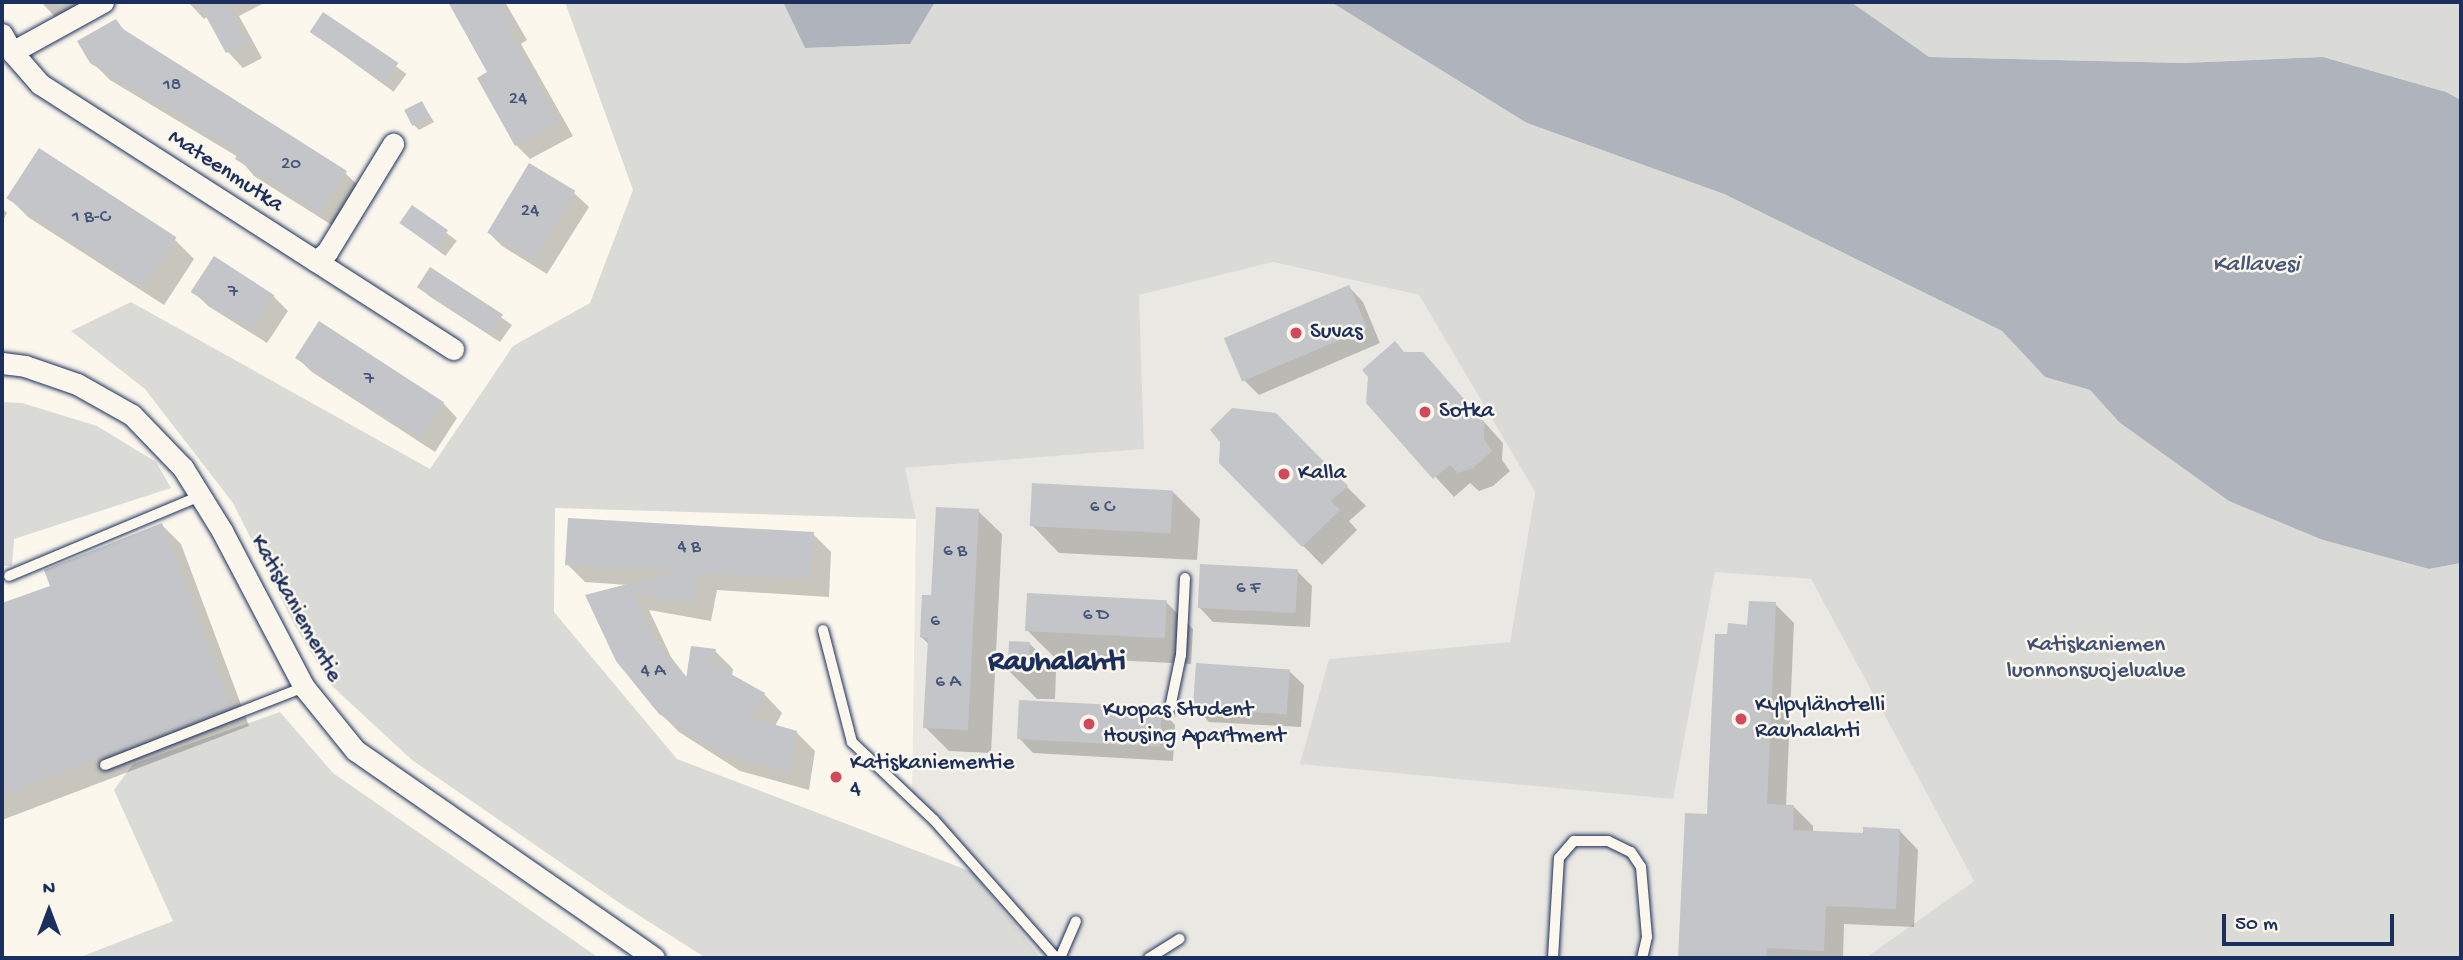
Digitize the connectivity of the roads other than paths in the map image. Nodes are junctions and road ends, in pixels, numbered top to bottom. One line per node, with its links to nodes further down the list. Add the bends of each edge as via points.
1 (103, 2): 2 (street)
2 (7, 43): 4 (street, Mateenmutka, via 40,84)
3 (393, 144): 4 (street, via 327,253)
4 (316, 261): 5 (street, Mateenmutka)
5 (453, 349)
6 (2, 363): 7 (street, Katiskaniementie, via 77,384 132,415 183,468)
7 (200, 496): 8 (lane); 11 (street, Katiskaniementie)
8 (9, 576)
9 (1185, 578): 12 (lane, via 1181,655)
10 (824, 630): 17 (lane, via 852,742 985,873)
11 (304, 687): 13 (lane); 16 (street, Katiskaniementie, via 355,751)
12 (1170, 708)
13 (105, 765)
14 (1076, 921): 17 (lane)
15 (1179, 939): 18 (lane)
16 (654, 958)
17 (1058, 958)
18 (1149, 958)
19 (1553, 958): 20 (lane, via 1559,858 1574,841 1608,841 1631,852 1641,867 1647,937)
20 (1642, 958)

